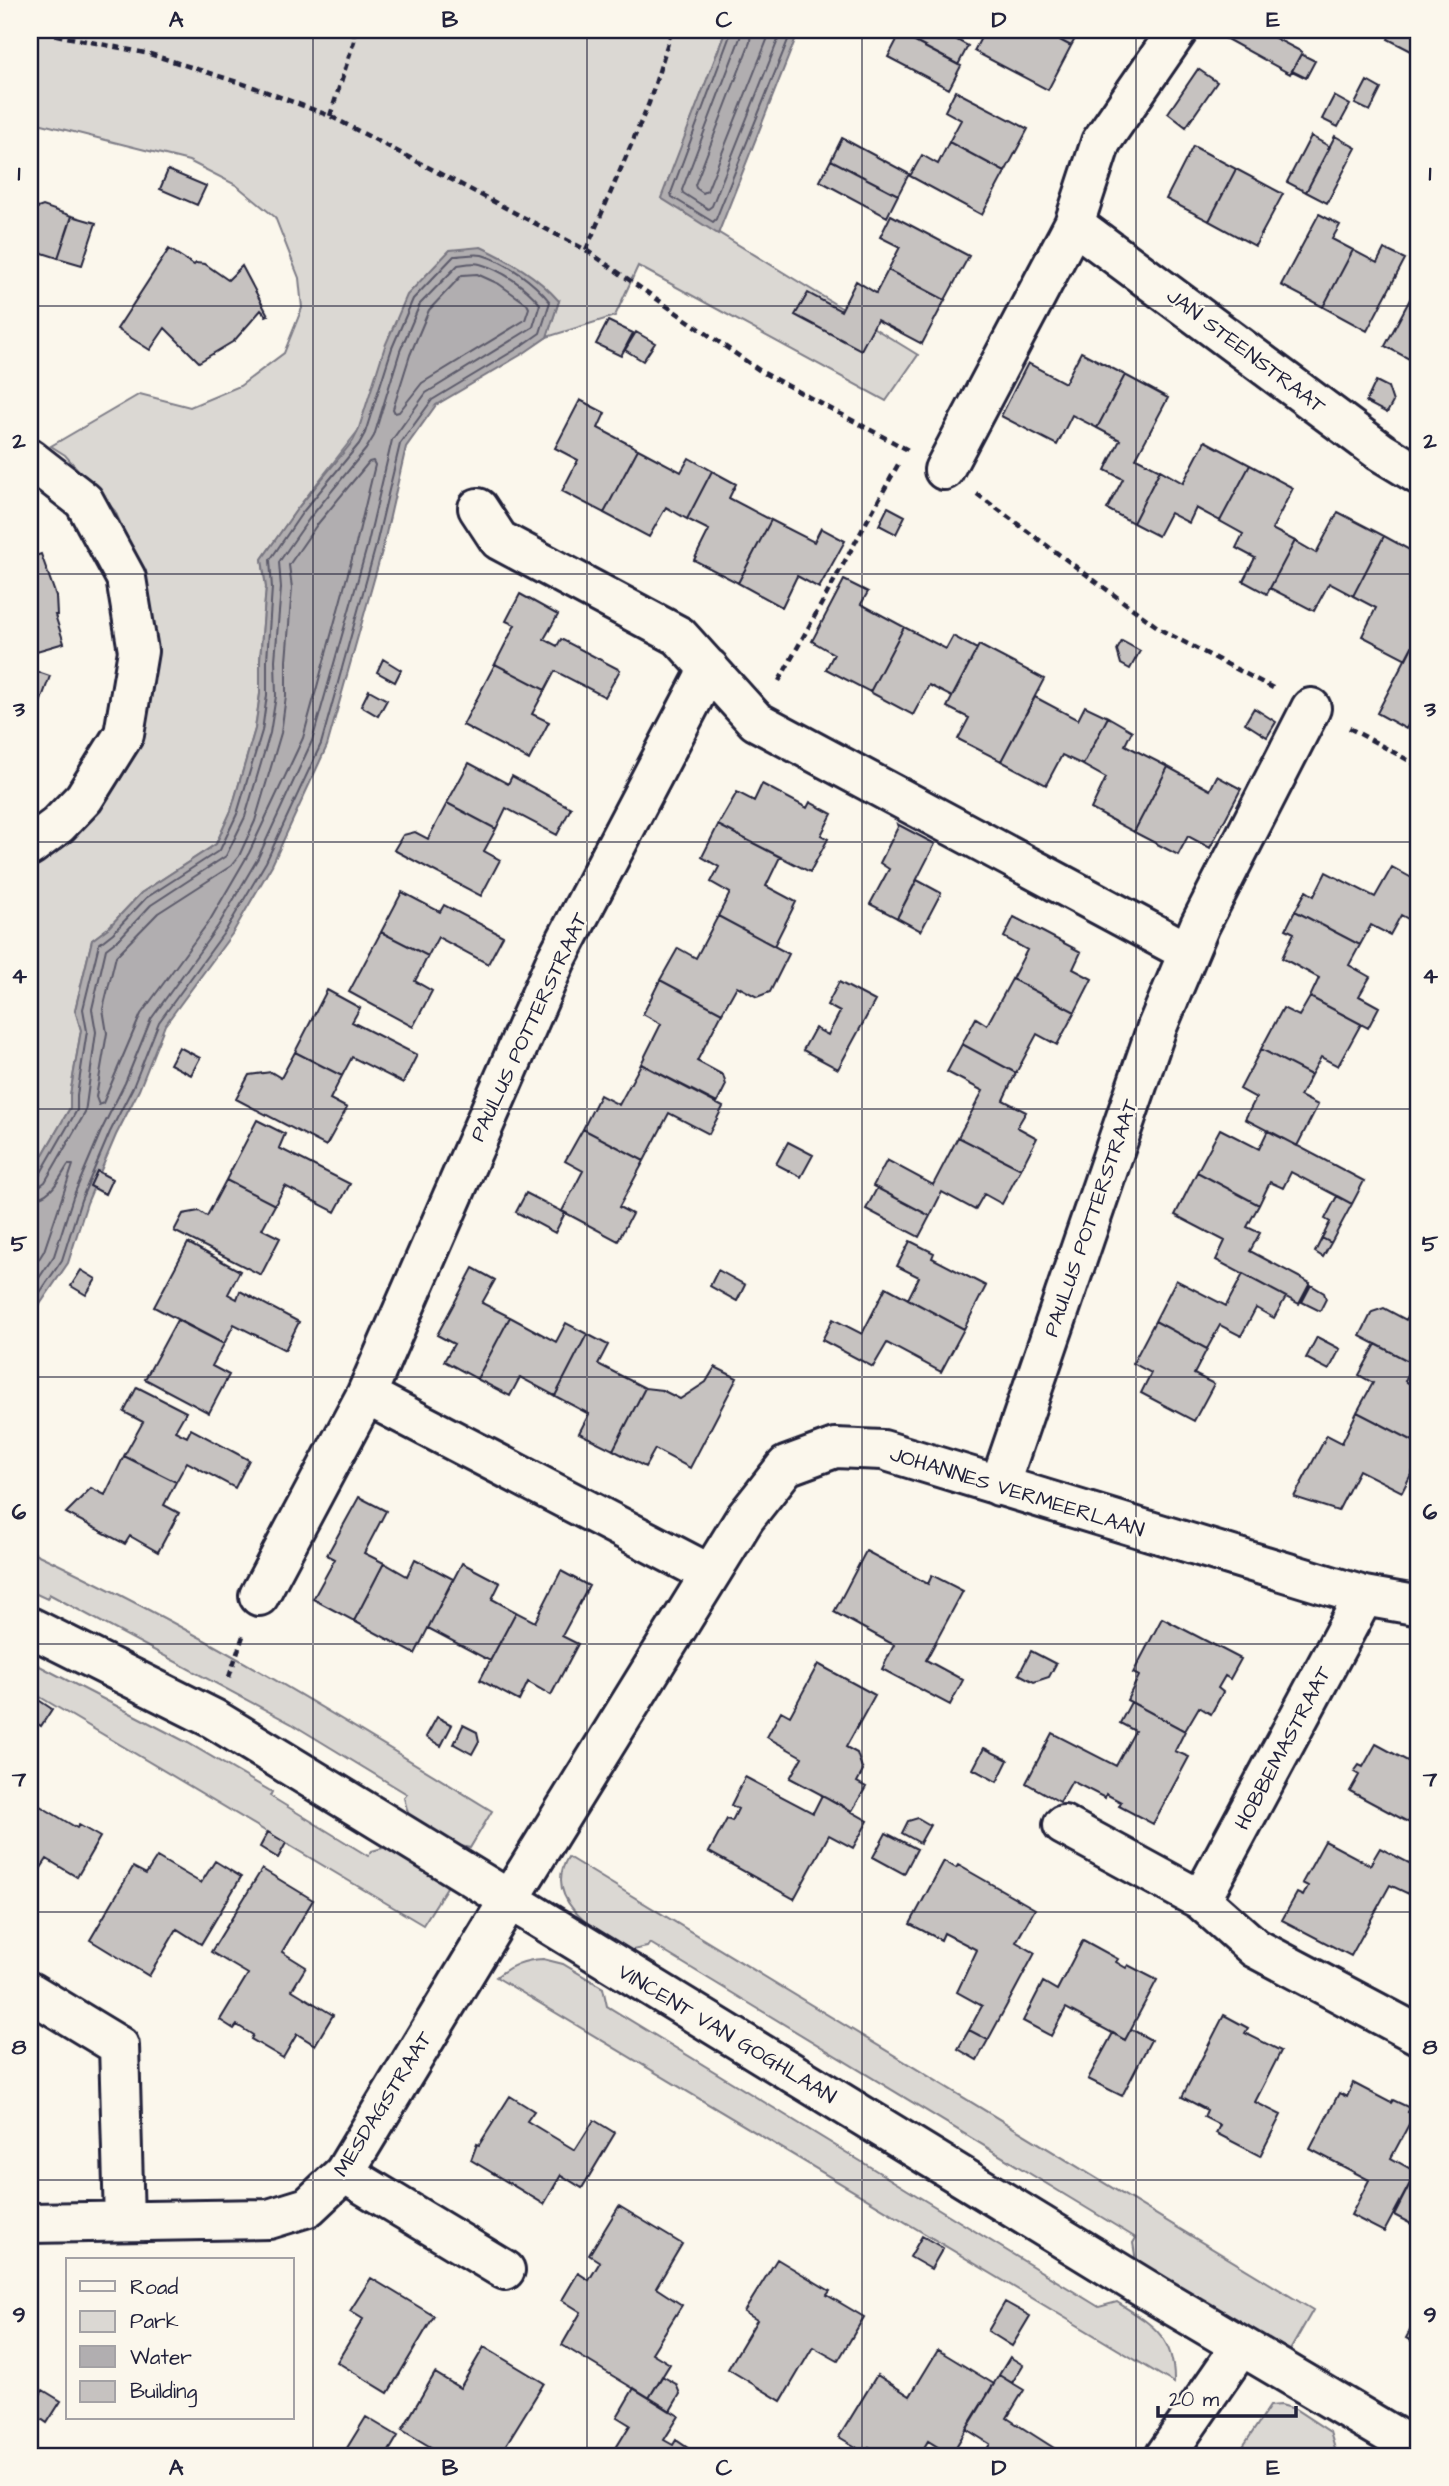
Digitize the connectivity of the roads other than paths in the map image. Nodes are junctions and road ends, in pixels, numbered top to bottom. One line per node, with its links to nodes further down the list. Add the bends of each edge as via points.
1 (1178, 30): 2 (street, via 1101,142)
2 (1074, 223): 4 (street); 5 (street, JAN STEENSTRAAT, via 1381,452)
3 (30, 459): 9 (street, via 84,501 127,578 138,651 124,734 84,798)
4 (944, 470)
5 (1419, 475)
6 (478, 508): 7 (street, via 499,540 679,636)
7 (709, 668): 10 (street, via 757,721); 11 (street, PAULUS POTTERSTRAAT, via 556,960)
8 (1311, 708): 10 (street, PAULUS POTTERSTRAAT)
9 (30, 846)
10 (1188, 952): 12 (street, PAULUS POTTERSTRAAT, via 1157,1027)
11 (366, 1395): 13 (street); 14 (street, PAULUS POTTERSTRAAT)
12 (999, 1486): 13 (street, JOHANNES VERMEERLAAN, via 883,1450 835,1448 786,1466 745,1518); 15 (street, JOHANNES VERMEERLAAN)
13 (710, 1574): 19 (street, JOHANNES VERMEERLAAN)
14 (259, 1596)
15 (1364, 1596): 16 (street, JOHANNES VERMEERLAAN); 20 (street, HOBBEMASTRAAT)
16 (1419, 1604)
17 (30, 1627): 19 (street, VINCENT VAN GOGHLAAN, via 214,1719)
18 (1063, 1825): 20 (street)
19 (509, 1899): 23 (street, MESDAGSTRAAT); 27 (street, VINCENT VAN GOGHLAAN)
20 (1201, 1900): 22 (street, via 1255,1948)
21 (30, 1992): 24 (street, via 119,2046)
22 (1419, 2035)
23 (344, 2173): 24 (street, MESDAGSTRAAT, via 308,2207 269,2219); 26 (street)
24 (124, 2221): 25 (street, MESDAGSTRAAT)
25 (30, 2223)
26 (505, 2270)
27 (1241, 2346): 28 (street, VINCENT VAN GOGHLAAN); 29 (street)
28 (1419, 2451)
29 (1165, 2456)

